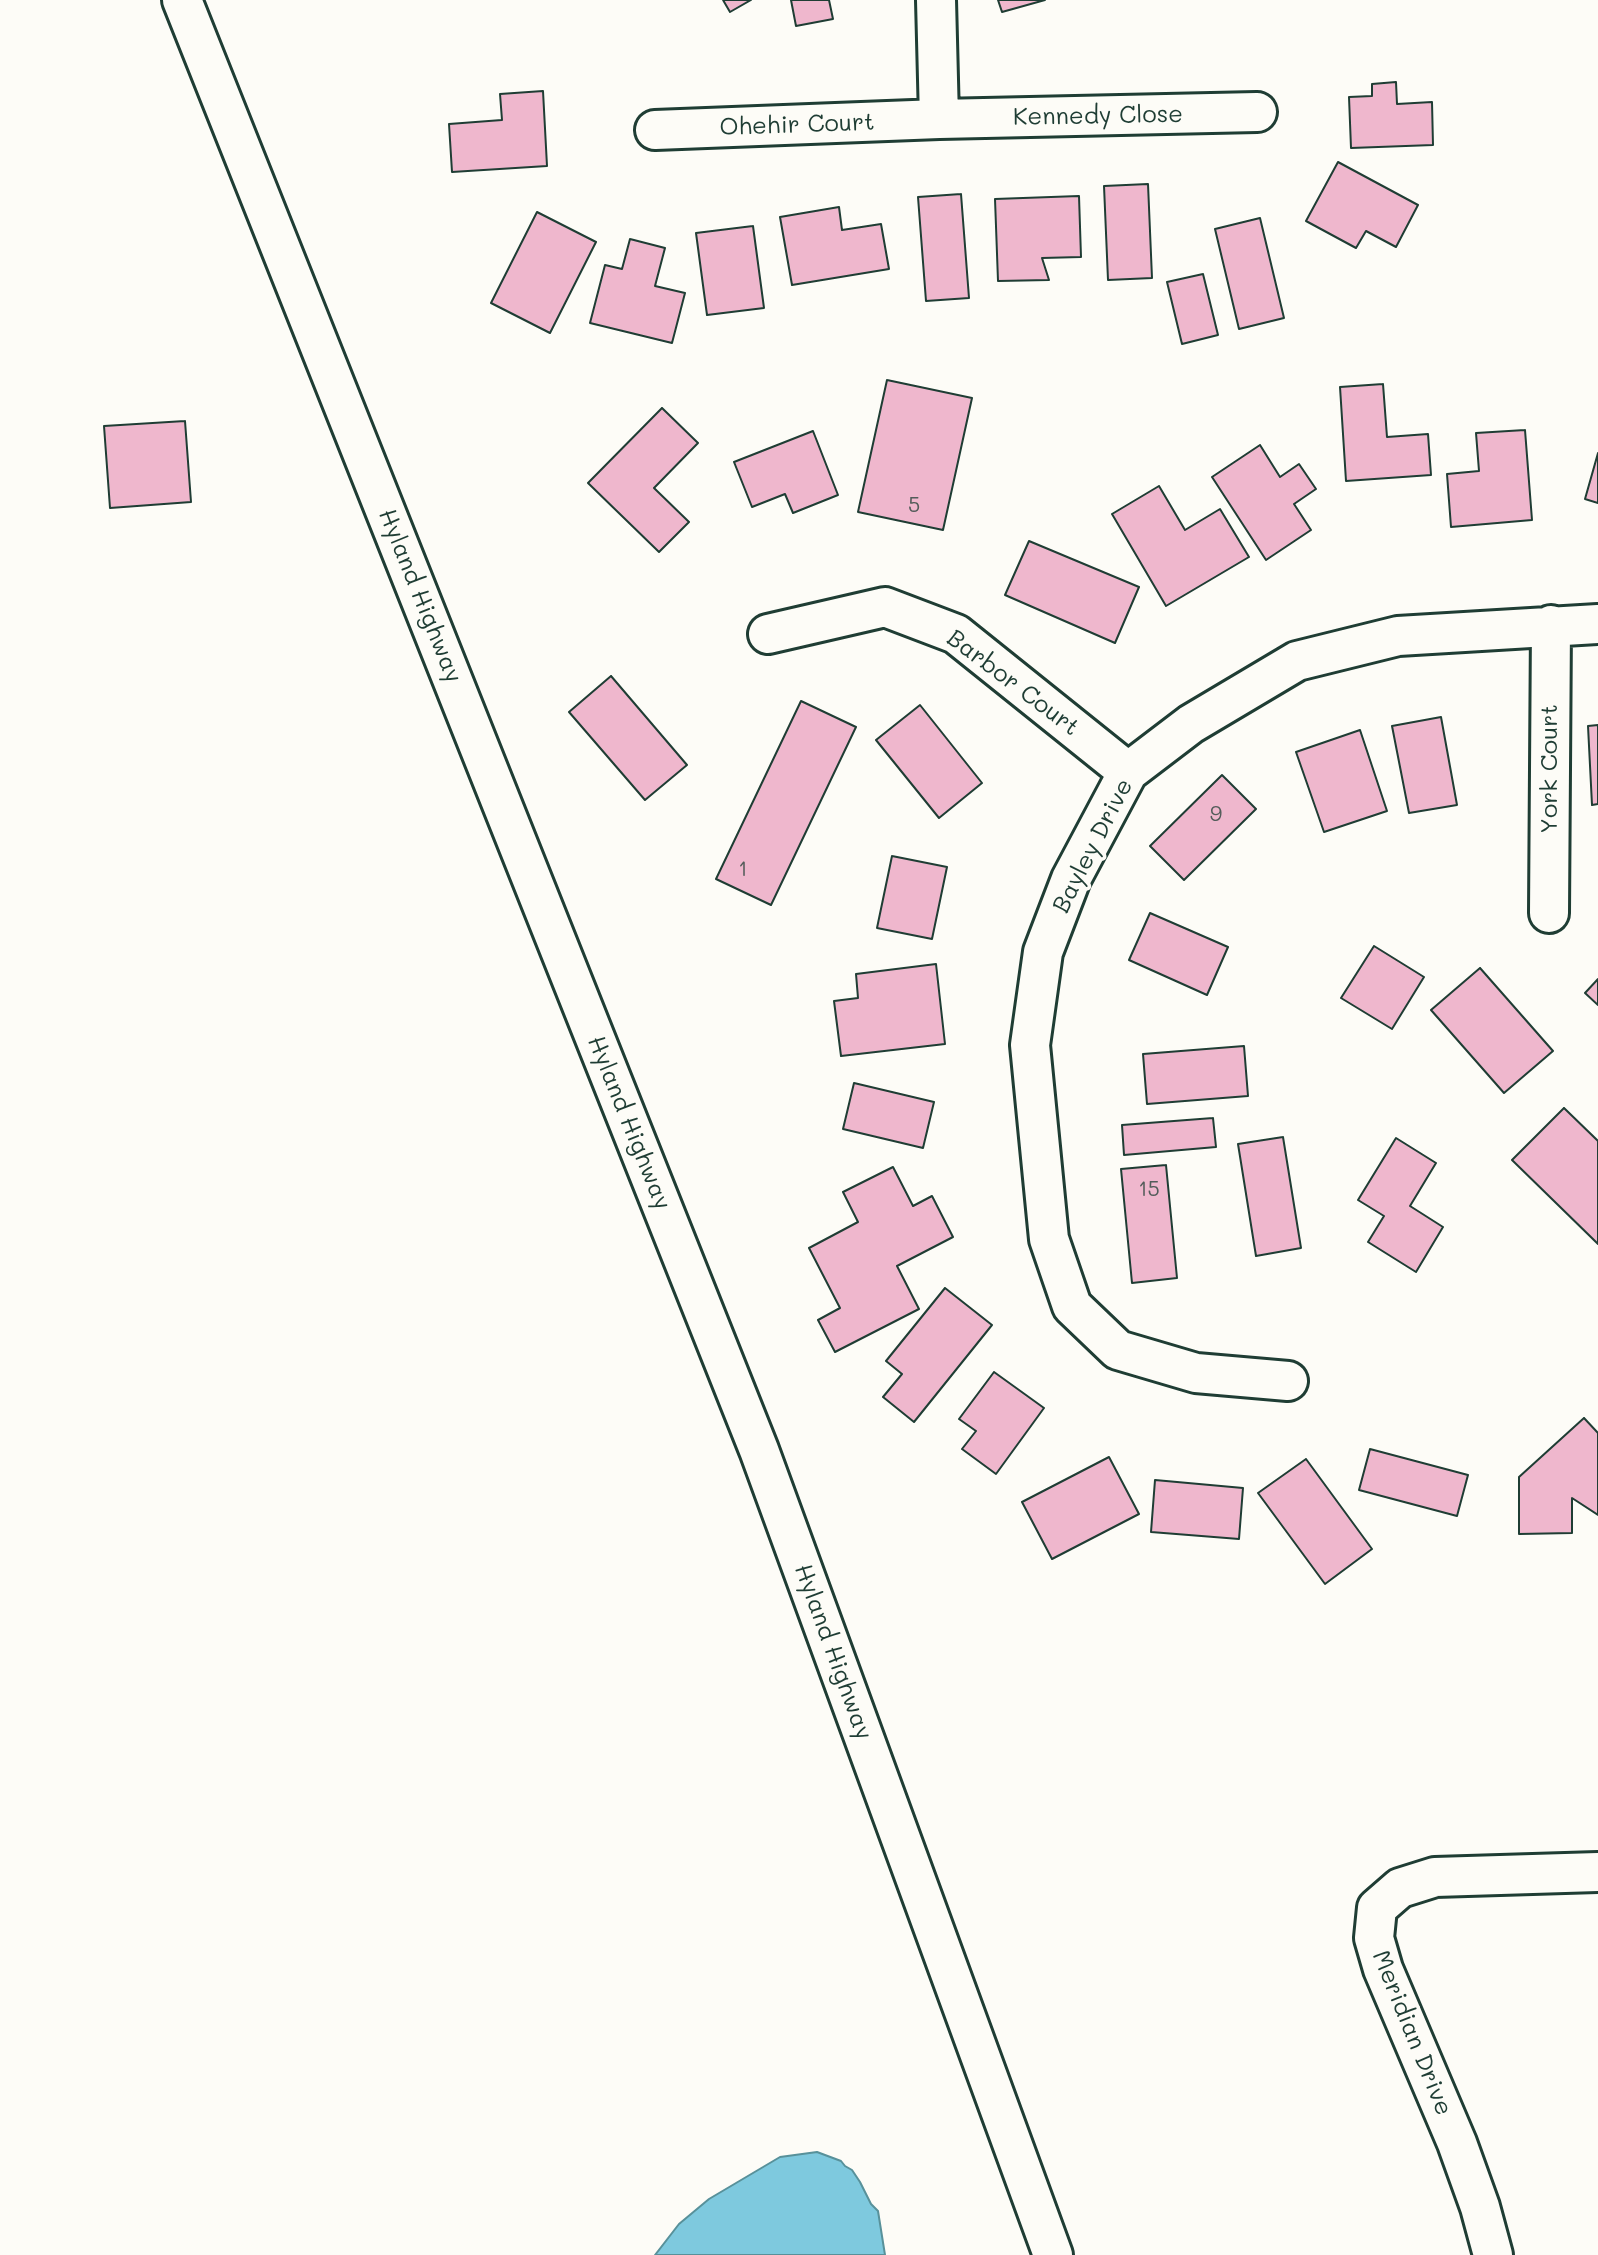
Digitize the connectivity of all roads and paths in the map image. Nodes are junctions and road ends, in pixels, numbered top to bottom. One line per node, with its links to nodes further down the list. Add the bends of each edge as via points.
1 (182, 0): 13 (street, Hyland Highway, via 759,1450)
2 (936, 0): 4 (street)
3 (1257, 112): 4 (street, Kennedy Close)
4 (939, 119): 5 (street, Ohehir Court)
5 (655, 130)
6 (1598, 624): 7 (street, Bayley Drive)
7 (1551, 625): 9 (street, Bayley Drive, via 1398,636 1297,661 1191,724); 10 (street, York Court)
8 (768, 634): 9 (street, Barbor Court, via 885,607 956,634)
9 (1128, 772): 11 (street, Bayley Drive, via 1071,879 1043,953 1030,1045 1049,1239 1072,1306 1118,1350 1196,1373)
10 (1549, 913)
11 (1289, 1381)
12 (1598, 1872): 14 (street, Meridian Drive, via 1435,1877 1400,1888 1377,1908 1374,1938 1384,1969 1457,2143)
13 (1053, 2255)
14 (1493, 2255)

